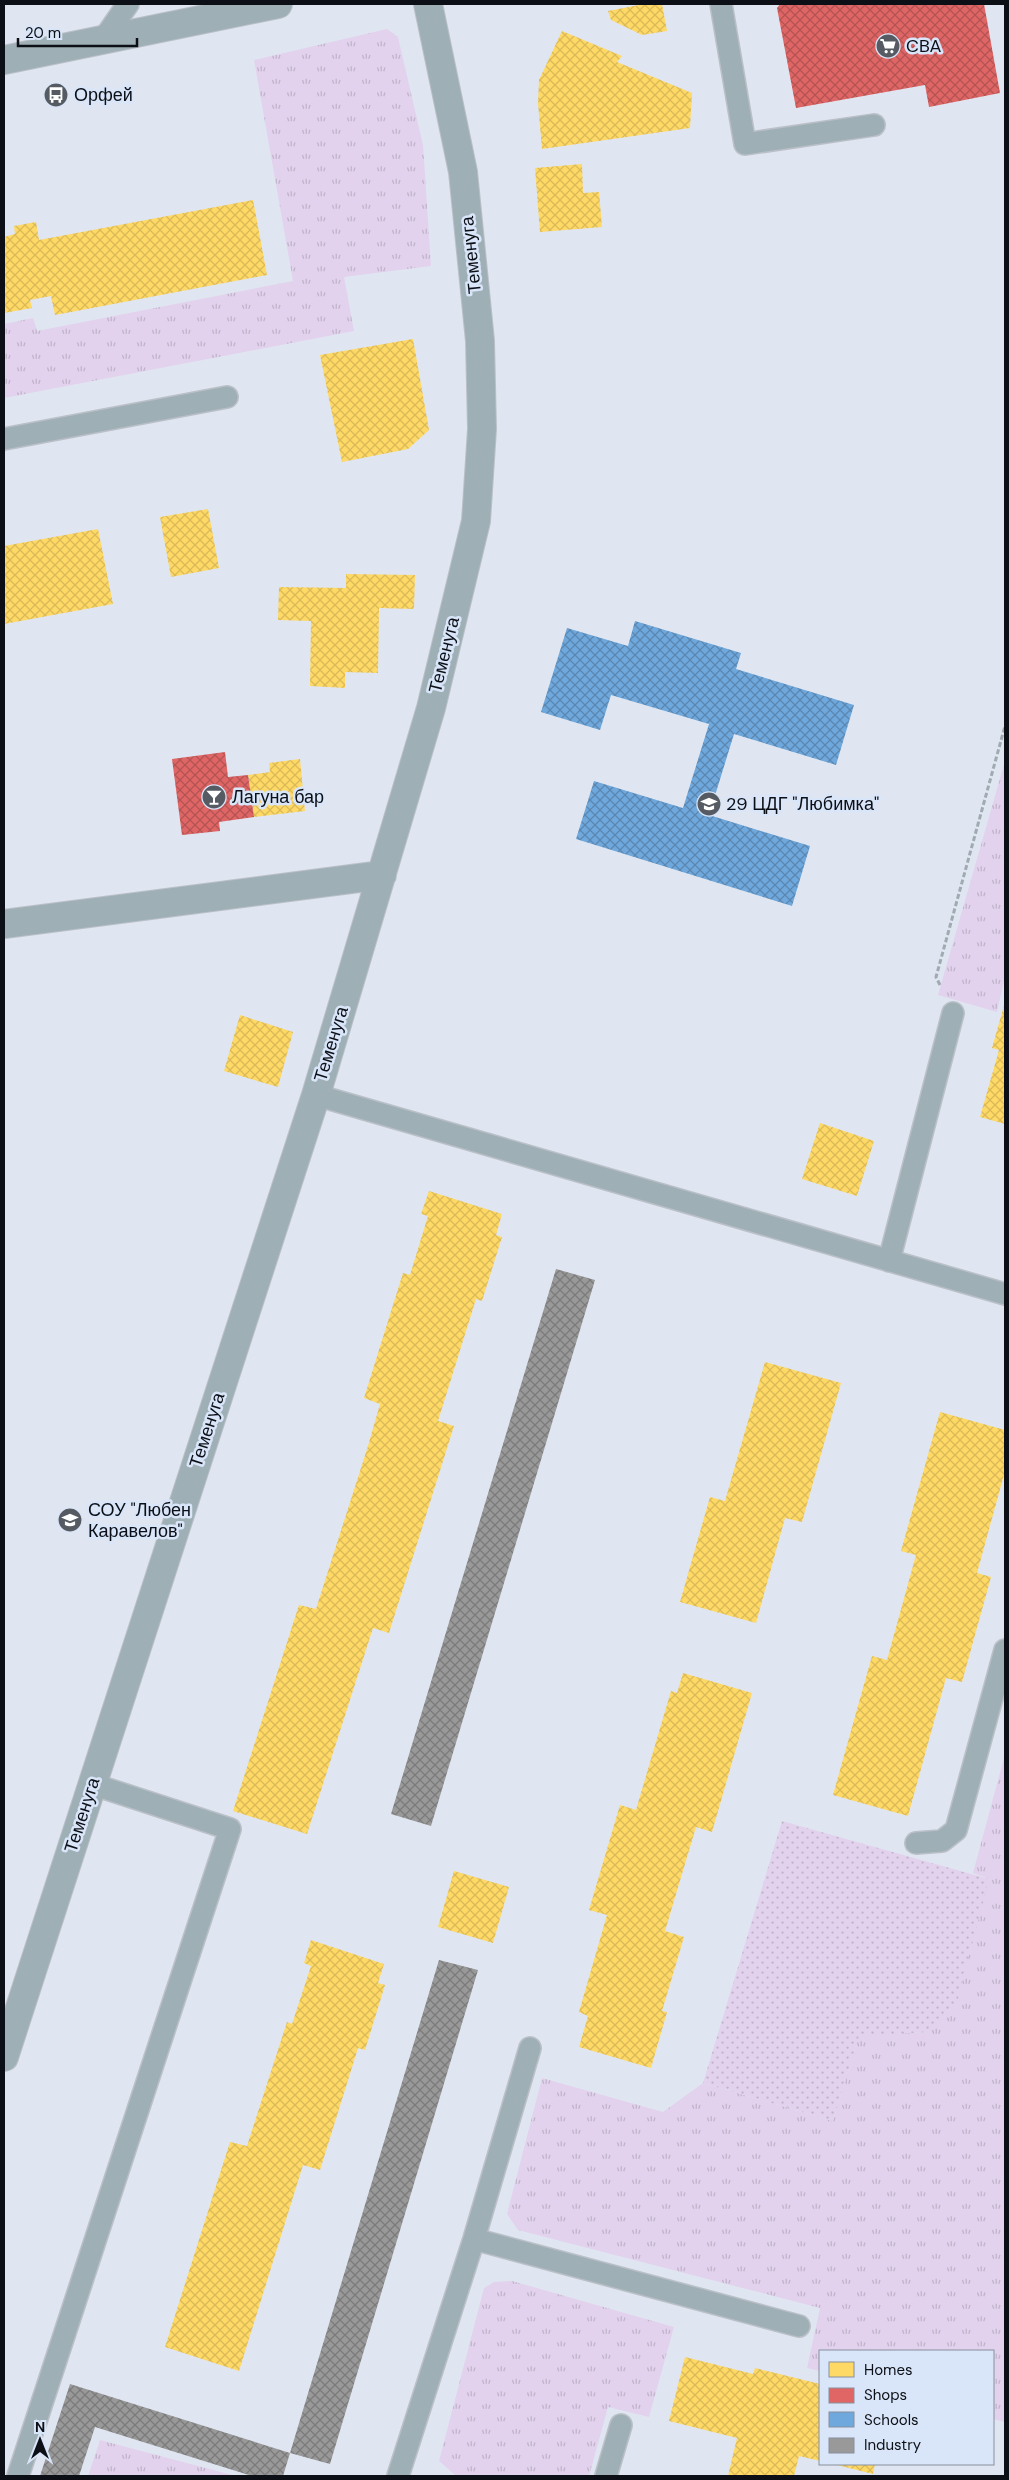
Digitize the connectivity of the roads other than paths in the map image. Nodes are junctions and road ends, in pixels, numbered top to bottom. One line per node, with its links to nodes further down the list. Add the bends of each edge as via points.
1 (128, 4): 5 (lane)
2 (278, 4): 5 (street)
3 (428, 4): 10 (street, Теменуга, via 463,172 480,341 482,429 476,521 431,708)
4 (722, 4): 7 (lane, via 746,144)
5 (104, 40): 6 (street)
6 (4, 60)
7 (874, 125)
8 (227, 397): 9 (lane)
9 (4, 439)
10 (382, 876): 11 (street); 13 (street, Теменуга)
11 (4, 924)
12 (953, 1013): 14 (lane)
13 (316, 1095): 14 (lane); 17 (street, Теменуга)
14 (889, 1261): 15 (lane)
15 (1005, 1294)
16 (1005, 1650): 18 (lane, via 956,1830 942,1841)
17 (92, 1784): 20 (street, Теменуга); 24 (lane, via 230,1829)
18 (916, 1843)
19 (530, 2048): 21 (lane)
20 (4, 2057)
21 (474, 2239): 22 (lane); 25 (lane)
22 (799, 2326)
23 (621, 2425): 26 (lane)
24 (18, 2476)
25 (398, 2476)
26 (606, 2476)

